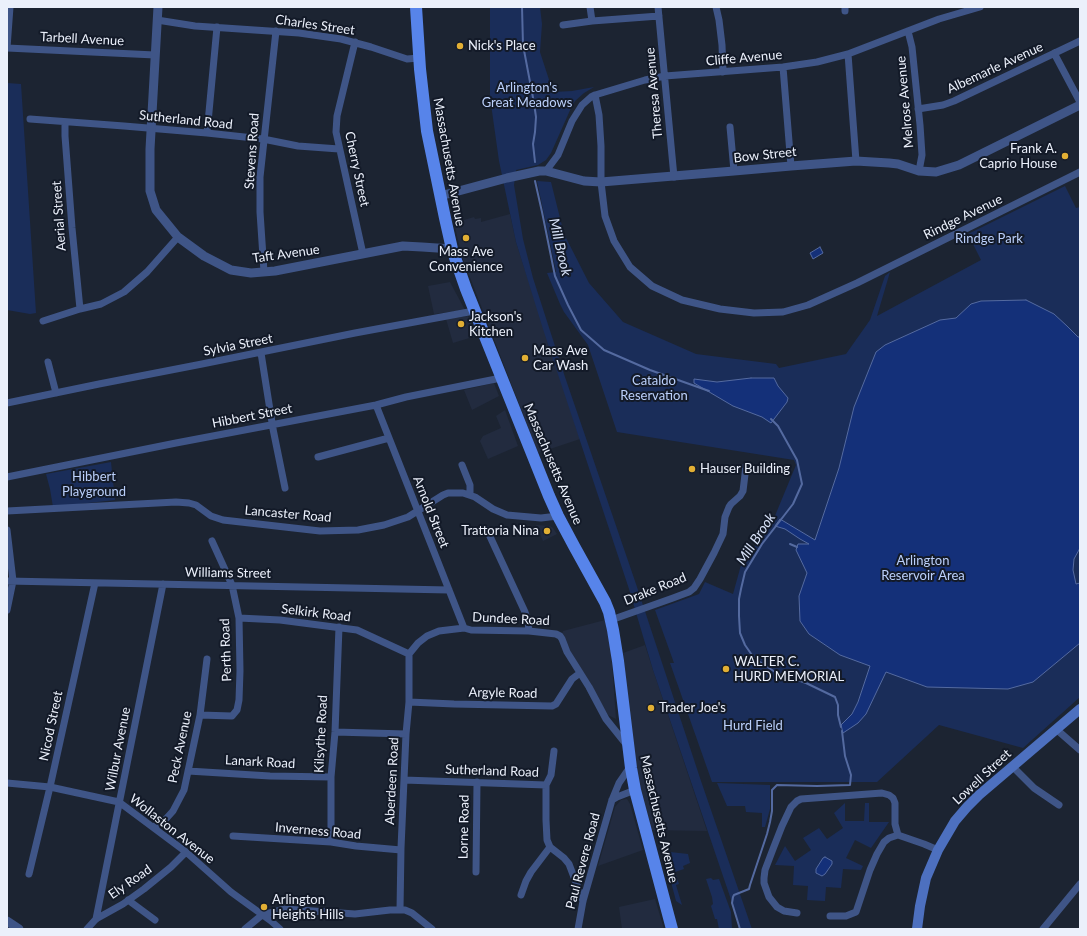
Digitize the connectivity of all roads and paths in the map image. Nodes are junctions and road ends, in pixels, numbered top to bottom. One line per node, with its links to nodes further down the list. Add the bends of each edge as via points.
1 (10, 7): 17 (street)
2 (158, 7): 9 (street, Taft Avenue)
3 (416, 7): 21 (main road, Massachusetts Avenue)
4 (590, 7): 10 (street)
5 (658, 7): 8 (street, Theresa Avenue)
6 (716, 7): 23 (street)
7 (980, 7): 14 (street, Cliffe Avenue)
8 (659, 16): 10 (street); 24 (street, Theresa Avenue)
9 (157, 20): 12 (street, Charles Street); 20 (street, Taft Avenue)
10 (592, 21): 11 (street)
11 (563, 25)
12 (217, 27): 13 (street, Charles Street); 32 (street)
13 (276, 31): 16 (street, Charles Street); 33 (street, Stevens Road)
14 (908, 31): 19 (street, Cliffe Avenue); 27 (street, Melrose Avenue, via 913,54)
15 (1080, 41): 18 (street, Albemarle Avenue)
16 (355, 42): 21 (street, Charles Street, via 408,59); 34 (street, Cherry Street, via 336,125)
17 (7, 48): 20 (street, Tarbell Avenue)
18 (1054, 53): 26 (street); 27 (street, Albemarle Avenue, via 954,101)
19 (848, 54): 22 (street, Cliffe Avenue); 35 (street)
20 (155, 55): 31 (street, Taft Avenue)
21 (419, 58): 43 (main road, Massachusetts Avenue, via 428,131)
22 (783, 67): 23 (street, Cliffe Avenue); 36 (street)
23 (723, 72): 24 (street, Cliffe Avenue)
24 (665, 76): 25 (street, Cliffe Avenue); 41 (street, Theresa Avenue)
25 (595, 96): 37 (street, Cliffe Avenue, via 582,105 572,121 558,155); 42 (street, Rindge Avenue, via 599,115)
26 (1080, 104): 38 (street, Bow Street, via 959,165 936,172)
27 (918, 109): 38 (street, Melrose Avenue, via 922,155)
28 (30, 119): 29 (street, Sutherland Road)
29 (65, 122): 31 (street, Sutherland Road); 48 (street, Aerial Street)
30 (730, 127): 39 (street)
31 (151, 128): 32 (street, Sutherland Road); 44 (street, Taft Avenue, via 150,191 156,210)
32 (207, 134): 33 (street, Sutherland Road)
33 (263, 139): 34 (street, Sutherland Road, via 298,146); 47 (street, Stevens Road, via 260,212)
34 (339, 149): 46 (street, Cherry Street)
35 (856, 161): 36 (street, Bow Street); 38 (street, Bow Street, via 894,163)
36 (791, 166): 39 (street, Bow Street)
37 (546, 171): 42 (street, Bow Street, via 584,181); 43 (street, Bow Street, via 522,174)
38 (919, 171)
39 (734, 172): 41 (street, Bow Street)
40 (1080, 172): 42 (street, Rindge Avenue, via 808,305 783,312 754,313 720,309 682,300 652,286 630,267 614,241 605,216)
41 (674, 177): 42 (street, Bow Street)
42 (601, 182)
43 (440, 196): 45 (main road, Massachusetts Avenue)
44 (178, 237): 47 (street, Taft Avenue, via 204,256 231,270); 48 (street, via 147,272 124,292 101,304)
45 (452, 249): 46 (street, Taft Avenue, via 403,246); 49 (main road, Massachusetts Avenue)
46 (363, 254): 47 (street, Taft Avenue)
47 (264, 272)
48 (80, 309): 50 (street)
49 (474, 311): 51 (street, Sylvia Street); 53 (main road, Massachusetts Avenue)
50 (43, 321)
51 (261, 353): 54 (street, Sylvia Street); 57 (street)
52 (48, 362): 54 (street)
53 (501, 378): 56 (street, Hibbert Street); 67 (main road, Massachusetts Avenue)
54 (56, 393): 55 (street, Sylvia Street)
55 (7, 404)
56 (376, 405): 57 (street, Hibbert Street); 58 (street, Arnold Street)
57 (272, 424): 62 (street, Hibbert Street); 63 (street)
58 (389, 438): 59 (street); 65 (street, Arnold Street)
59 (318, 457)
60 (462, 465): 64 (street, via 470,485)
61 (746, 466): 78 (street, Drake Road, via 743,491 729,507 723,534 697,585 690,592)
62 (7, 476)
63 (285, 488)
64 (470, 495): 65 (street, Lancaster Road, via 448,493); 67 (street, Lancaster Road, via 507,515 537,518)
65 (418, 510): 66 (street, Lancaster Road, via 408,517 384,525 358,530 320,531 223,520 211,516 196,505 176,502); 75 (street, Arnold Street)
66 (7, 511)
67 (558, 516): 78 (main road, Massachusetts Avenue, via 605,602)
68 (7, 530): 71 (street)
69 (487, 530): 81 (street, via 525,612)
70 (212, 541): 74 (street, Perth Road)
71 (10, 581): 72 (street, Williams Street); 76 (street)
72 (95, 583): 73 (street, Williams Street); 102 (street, Nicod Street)
73 (163, 584): 74 (street, Williams Street); 105 (street, Wilbur Avenue)
74 (232, 585): 75 (street, Williams Street); 77 (street, Perth Road)
75 (449, 590): 80 (street, Arnold Street)
76 (7, 610)
77 (239, 618): 79 (street, Selkirk Road); 87 (street, Perth Road, via 240,671 236,710 232,716)
78 (611, 620): 91 (main road, Massachusetts Avenue)
79 (339, 627): 82 (street, Selkirk Road, via 357,630); 89 (street, Kilsythe Road)
80 (464, 628): 81 (street, Dundee Road); 82 (street, Dundee Road, via 439,631 427,636)
81 (529, 631): 84 (street, Dundee Road, via 560,636)
82 (409, 654): 85 (street, Aberdeen Road)
83 (207, 659): 87 (street, Peck Avenue)
84 (580, 673): 85 (street, Argyle Road, via 572,679 556,704 552,706); 91 (street, Dundee Road, via 606,718)
85 (409, 702): 90 (street, Aberdeen Road)
86 (1080, 708): 88 (main road, Lowell Street)
87 (200, 715): 96 (street, Peck Avenue)
88 (1056, 729): 92 (street); 95 (main road, Lowell Street)
89 (335, 732): 90 (street); 97 (street, Kilsythe Road)
90 (406, 734): 98 (street, Aberdeen Road)
91 (629, 748): 94 (main road, Massachusetts Avenue)
92 (1080, 750)
93 (554, 751): 101 (street, via 551,776)
94 (631, 766): 103 (main road, Massachusetts Avenue); 104 (street, Paul Revere Road)
95 (1012, 766): 106 (street, via 1034,788); 113 (main road, Lowell Street, via 967,807 949,829)
96 (188, 771): 97 (street, Lanark Road); 107 (street, Peck Avenue, via 184,790 173,811)
97 (331, 777): 110 (street, Kilsythe Road)
98 (404, 780): 99 (street, Sutherland Road); 112 (street, Aberdeen Road)
99 (477, 782): 101 (street, Sutherland Road); 115 (street, Lorne Road)
100 (7, 783): 102 (street, Wollaston Avenue)
101 (546, 785): 111 (street, Sutherland Road, via 547,840)
102 (50, 787): 105 (street, Wollaston Avenue); 116 (street, Nicod Street)
103 (635, 790): 104 (street, Paul Revere Road); 134 (main road, Massachusetts Avenue)
104 (612, 800): 120 (street, Paul Revere Road)
105 (119, 802): 107 (street, Wollaston Avenue); 125 (street, Wilbur Avenue)
106 (1059, 805)
107 (153, 828): 114 (street, Wollaston Avenue)
108 (898, 835): 113 (street); 122 (street, via 895,803 887,794 797,801 788,811 764,878 764,887 773,903 784,911); 124 (street, via 888,838 877,854 856,912 846,916)
109 (233, 836): 110 (street, Inverness Road)
110 (331, 842): 112 (street, Inverness Road)
111 (550, 847): 118 (street, via 531,872); 120 (street, via 569,864)
112 (401, 850): 121 (street, Aberdeen Road)
113 (938, 850): 135 (main road, Lowell Street, via 924,889)
114 (186, 852): 119 (street, Ely Road); 123 (street, Wollaston Avenue, via 231,892)
115 (476, 872)
116 (29, 874)
117 (1080, 884): 136 (street)
118 (521, 894)
119 (128, 900): 125 (street, Ely Road); 126 (street)
120 (583, 901): 133 (street, Paul Revere Road)
121 (400, 910): 123 (street, via 355,914 285,909); 132 (street, via 412,913)
122 (797, 913)
123 (262, 915): 130 (street); 131 (street, Wollaston Avenue)
124 (830, 916)
125 (96, 920): 129 (street, Ely Road)
126 (155, 920)
127 (7, 921): 128 (street)
128 (19, 929)
129 (87, 929)
130 (245, 929)
131 (280, 929)
132 (432, 929)
133 (578, 929)
134 (672, 929)
135 (917, 929)
136 (1043, 929)

